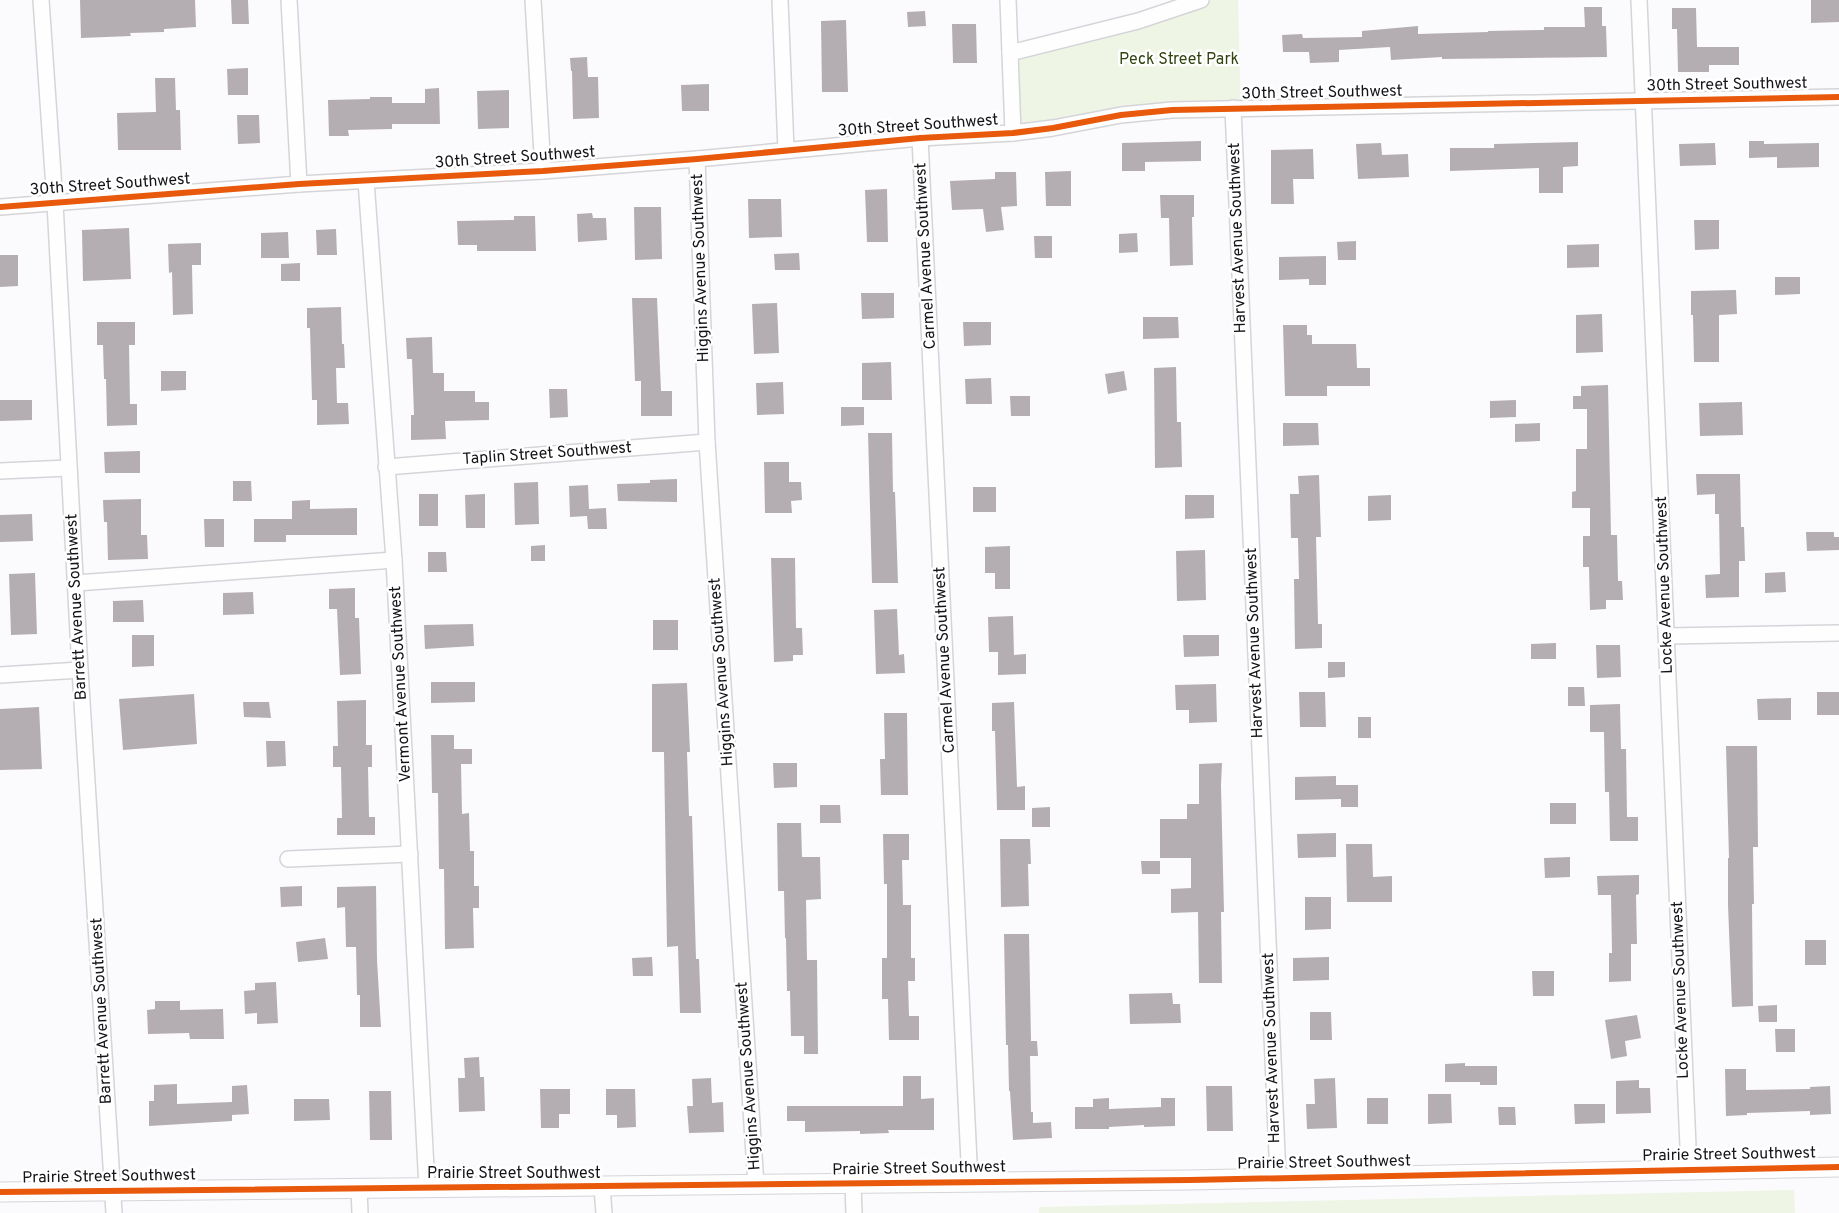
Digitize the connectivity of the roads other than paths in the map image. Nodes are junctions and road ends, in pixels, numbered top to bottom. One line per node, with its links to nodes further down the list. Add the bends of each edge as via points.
1 (42, 0): 19 (street, Barrett Avenue Southwest)
2 (289, 0): 18 (street)
3 (533, 0): 16 (street)
4 (780, 0): 14 (street)
5 (1008, 0): 8 (street)
6 (1201, 0): 8 (street, via 1138,22)
7 (1639, 0): 10 (street, Locke Avenue Southwest)
8 (1010, 54): 12 (street)
9 (1839, 97): 10 (street, 30th Street Southwest)
10 (1644, 100): 11 (street, 30th Street Southwest); 28 (street, Locke Avenue Southwest)
11 (1233, 108): 12 (street, 30th Street Southwest, via 1121,115); 35 (street, Harvest Avenue Southwest)
12 (1013, 133): 13 (street, 30th Street Southwest)
13 (920, 138): 14 (street, 30th Street Southwest); 36 (street, Carmel Avenue Southwest)
14 (786, 150): 15 (street, 30th Street Southwest)
15 (697, 159): 16 (street, 30th Street Southwest); 21 (street, Higgins Avenue Southwest)
16 (543, 171): 17 (street, 30th Street Southwest)
17 (366, 182): 18 (street, 30th Street Southwest); 22 (street, Vermont Avenue Southwest)
18 (299, 184): 19 (street, 30th Street Southwest)
19 (55, 203): 20 (street, 30th Street Southwest); 23 (street, Barrett Avenue Southwest)
20 (0, 207)
21 (707, 442): 22 (street, Taplin Street Southwest); 38 (street, Higgins Avenue Southwest)
22 (386, 466): 25 (street, Vermont Avenue Southwest)
23 (68, 468): 24 (street); 26 (street, Barrett Avenue Southwest)
24 (0, 471)
25 (394, 560): 26 (street); 31 (street, Vermont Avenue Southwest)
26 (76, 582): 29 (street, Barrett Avenue Southwest)
27 (1839, 633): 28 (street)
28 (1667, 636): 34 (street, Locke Avenue Southwest)
29 (80, 670): 30 (street); 42 (street, Barrett Avenue Southwest)
30 (0, 675)
31 (410, 854): 32 (street); 41 (street, Vermont Avenue Southwest)
32 (288, 859)
33 (1839, 1167): 34 (street, Prairie Street Southwest)
34 (1689, 1170): 35 (street, Prairie Street Southwest)
35 (1278, 1178): 36 (street, Prairie Street Southwest)
36 (970, 1182): 37 (street, Prairie Street Southwest)
37 (853, 1184): 38 (street, Prairie Street Southwest); 47 (street)
38 (756, 1185): 39 (street, Prairie Street Southwest)
39 (602, 1187): 41 (street, Prairie Street Southwest); 46 (street)
40 (359, 1188): 41 (street, Prairie Street Southwest); 42 (street, Prairie Street Southwest); 45 (street)
41 (427, 1188)
42 (113, 1191): 43 (street, Prairie Street Southwest); 44 (street, Barrett Avenue Southwest)
43 (0, 1192)
44 (114, 1213)
45 (360, 1213)
46 (604, 1213)
47 (854, 1213)

